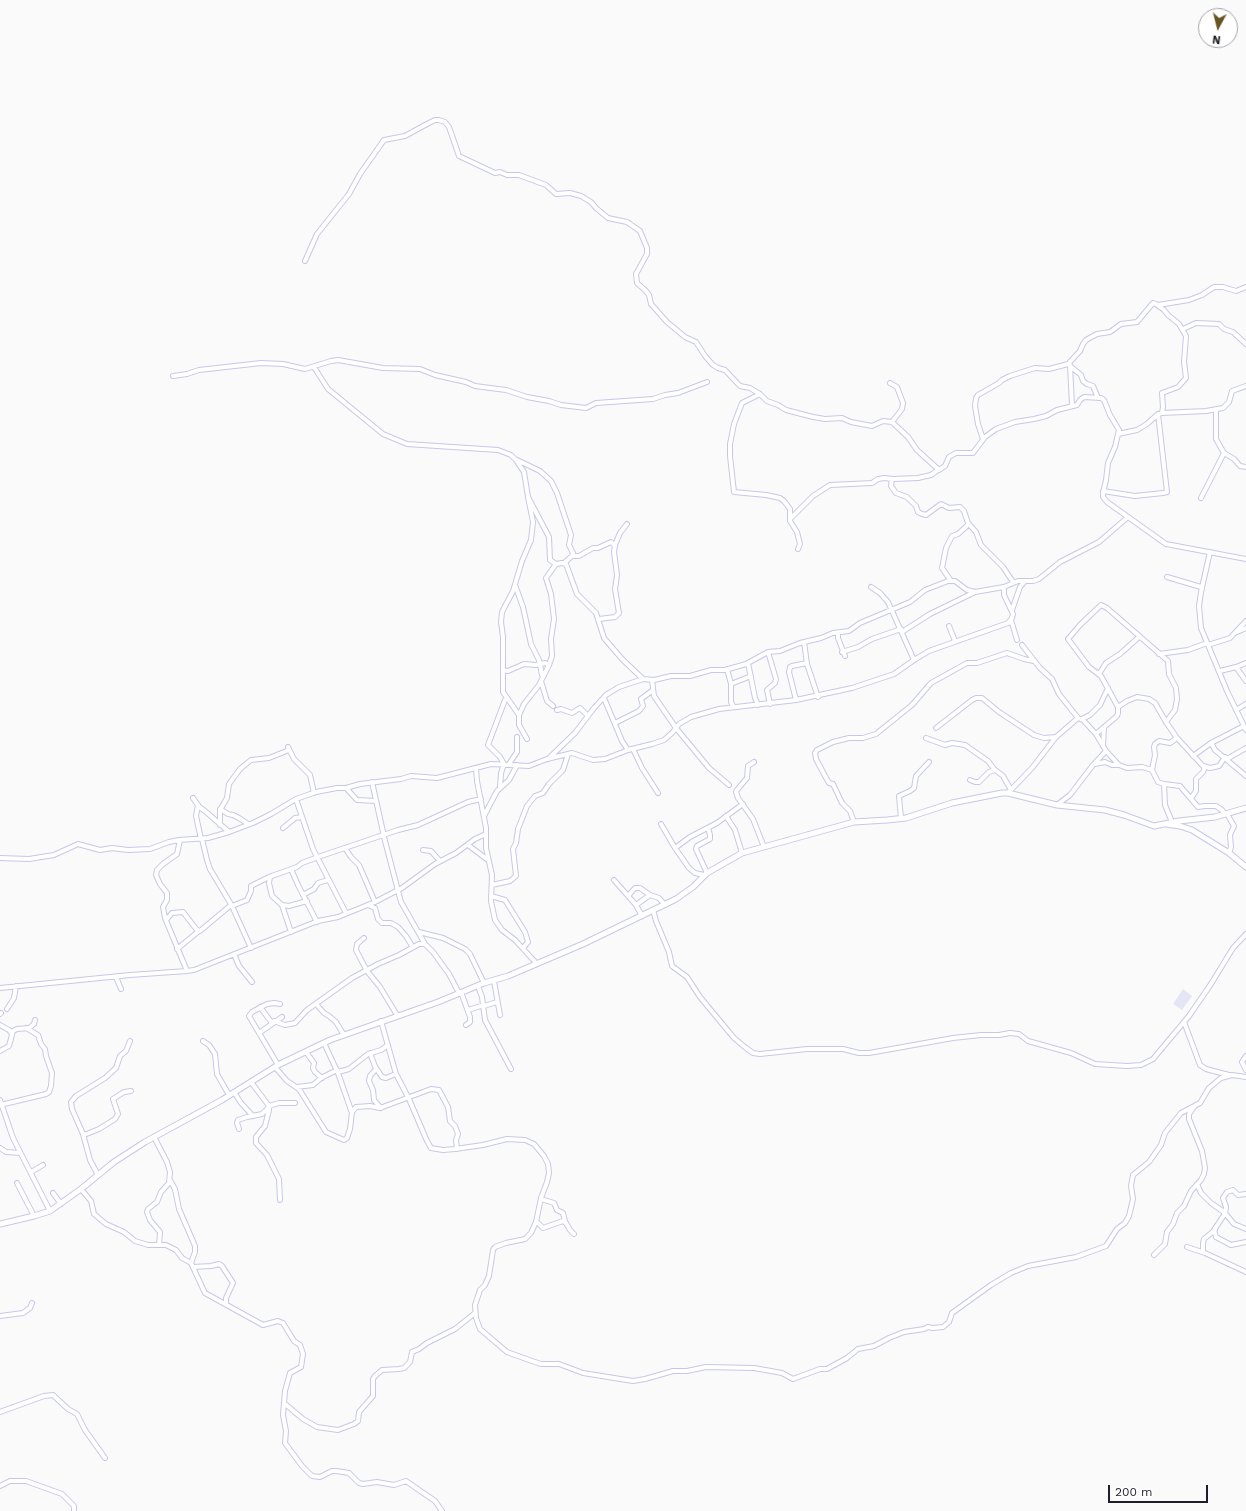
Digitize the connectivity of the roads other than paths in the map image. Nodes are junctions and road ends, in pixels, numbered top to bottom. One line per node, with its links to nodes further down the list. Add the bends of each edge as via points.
1 (305, 261): 12 (street, via 317,234 348,194 384,140 405,136 439,120 450,127 458,156 495,173 519,176 546,185 556,194 570,193 581,196 608,218 627,222 640,230 647,248 636,283 649,295 651,304 679,333 696,342 716,367 725,370 740,386)
2 (1246, 287): 3 (street, via 1236,291 1214,287 1189,300)
3 (1158, 305): 4 (street); 6 (street, via 1151,305 1137,322 1121,324 1110,332 1097,334 1086,340)
4 (1183, 329): 5 (street, via 1196,323 1219,324); 16 (street, via 1186,336 1186,378 1178,387 1162,393 1163,407)
5 (1246, 344)
6 (1070, 364): 13 (street, via 1081,375 1083,381 1092,386); 14 (street); 19 (street, via 1034,368 1010,376 977,396 975,406)
7 (314, 367): 8 (street, via 306,369 262,363 199,370); 9 (street, via 338,360 383,368 415,368 475,386 506,390 560,405 586,408 596,403 653,399); 21 (street, via 328,388 383,434 407,444 498,450)
8 (173, 376)
9 (707, 382)
10 (890, 382): 17 (street, via 897,387 903,403 902,409)
11 (1246, 386): 15 (street, via 1232,391 1226,405)
12 (760, 394): 17 (street, via 786,410 814,417 842,418 872,426 883,421); 29 (street, via 742,403 734,424 730,444 734,492 780,498 790,507)
13 (1098, 398): 14 (street, via 1084,397 1077,405); 18 (street, via 1104,400 1118,428)
14 (1072, 406): 19 (street, via 1046,416 1011,423 994,430)
15 (1216, 410): 16 (street); 20 (street, via 1216,440)
16 (1160, 414): 18 (street, via 1137,430); 25 (street, via 1167,492 1135,496)
17 (892, 422): 23 (street)
18 (1118, 434): 25 (street, via 1108,463)
19 (983, 439): 23 (street, via 973,453 956,453)
20 (1224, 453): 22 (street, via 1240,466); 27 (street)
21 (516, 460): 26 (street, via 524,472); 35 (street, via 540,472 554,486 571,534 569,545 573,552)
22 (1246, 467)
23 (938, 470): 24 (street, via 931,475 918,478)
24 (892, 479): 29 (street, via 880,479 872,483 830,485); 31 (street, via 891,486 896,493 916,505 920,513 926,515 941,504 950,508 960,507)
25 (1103, 492): 28 (street, via 1107,502)
26 (528, 497): 38 (street, via 549,537 550,560); 43 (street, via 533,522 531,540)
27 (1201, 498)
28 (1128, 517): 34 (street, via 1166,544); 41 (street, via 1099,542 1060,562 1036,580)
29 (790, 518): 33 (street, via 797,532 800,544)
30 (627, 524): 32 (street)
31 (969, 524): 40 (street, via 952,536 946,548 942,568); 42 (street, via 976,532 981,545 1003,567)
32 (615, 546): 35 (street, via 611,542 579,556); 50 (street, via 615,589 619,613 615,617)
33 (798, 549)
34 (1210, 552): 36 (street); 46 (street)
35 (572, 556): 37 (street)
36 (1246, 558)
37 (564, 563): 38 (street); 50 (street, via 578,594)
38 (556, 564): 74 (street, via 546,578 554,619 552,656)
39 (1167, 577): 46 (street)
40 (951, 581): 47 (street); 48 (street, via 925,590 910,602)
41 (1025, 581): 42 (street); 49 (street)
42 (1013, 582): 45 (street)
43 (515, 584): 73 (street, via 531,644); 77 (street, via 501,616)
44 (871, 586): 48 (street, via 884,597)
45 (1004, 587): 47 (street); 49 (street, via 1004,595)
46 (1201, 587): 62 (street, via 1200,621)
47 (975, 592): 55 (street)
48 (892, 610): 55 (street); 57 (street, via 860,623 849,631)
49 (1012, 611): 51 (street)
50 (599, 619): 82 (street, via 604,638)
51 (1010, 620): 59 (street); 60 (street, via 985,632)
52 (1246, 621): 56 (street)
53 (949, 626): 60 (street)
54 (1246, 628): 56 (street)
55 (901, 631): 65 (street, via 872,639 858,648); 68 (street)
56 (1236, 632): 62 (street, via 1227,640)
57 (838, 633): 61 (street); 65 (street)
58 (1140, 637): 66 (street); 79 (street, via 1106,663); 79 (street, via 1103,606 1096,609 1068,639 1089,668)
59 (1016, 640)
60 (955, 641): 68 (street)
61 (804, 642): 64 (street, via 780,651); 71 (street)
62 (1207, 644): 66 (street); 78 (street)
63 (1022, 645): 69 (street)
64 (768, 652): 70 (street); 93 (street, via 776,679 768,690)
65 (842, 652): 67 (street)
66 (1159, 654): 103 (street, via 1168,661 1169,674 1177,694 1175,710)
67 (845, 656)
68 (914, 660): 89 (street, via 891,675)
69 (1034, 661): 102 (street, via 1052,679 1059,694); 162 (street, via 1006,653 978,663 966,663 931,683 912,706 876,734 833,742 817,750 816,759 842,803 850,811)
70 (748, 663): 76 (street); 80 (street)
71 (807, 663): 89 (street); 92 (street, via 789,668)
72 (1246, 663): 75 (street)
73 (540, 664): 74 (street); 77 (street, via 524,664 508,671); 81 (street)
74 (549, 664): 81 (street)
75 (1236, 667): 78 (street); 84 (street)
76 (727, 669): 83 (street); 85 (street)
77 (503, 670): 87 (street)
78 (1220, 671): 99 (street)
79 (1099, 674): 86 (street)
80 (752, 676): 85 (street); 95 (street)
81 (542, 678): 100 (street); 101 (street, via 546,701 555,708 572,713 580,708)
82 (643, 679): 83 (street); 91 (street, via 619,687)
83 (652, 680): 88 (street)
84 (1246, 681)
85 (731, 684): 97 (street, via 732,704)
86 (1108, 688): 98 (street); 102 (street, via 1097,708 1090,715)
87 (502, 689): 90 (street, via 501,693); 96 (street)
88 (653, 690): 104 (street, via 640,699 643,706 639,710); 106 (street)
89 (818, 696): 92 (street)
90 (505, 700): 96 (street); 129 (street, via 488,745)
91 (604, 700): 101 (street); 104 (street)
92 (796, 700): 93 (street)
93 (770, 704): 95 (street)
94 (1246, 704): 99 (street)
95 (758, 705): 97 (street)
96 (514, 706): 100 (street)
97 (735, 707): 106 (street, via 691,717)
98 (1118, 707): 103 (street, via 1137,697 1149,699 1155,703); 105 (street, via 1117,716)
99 (1236, 710): 108 (street)
100 (519, 715): 114 (street, via 519,725)
101 (588, 716): 126 (street, via 575,733)
102 (1080, 718): 109 (street); 111 (street)
103 (1166, 722): 113 (street)
104 (615, 723): 120 (street)
105 (1104, 727): 109 (street); 116 (street)
106 (676, 728): 119 (street, via 664,740); 140 (street, via 709,768)
107 (936, 728): 111 (street, via 972,700 982,698 1034,735 1044,738)
108 (1245, 728): 115 (street)
109 (1096, 734): 116 (street)
110 (517, 737): 129 (street, via 516,752)
111 (1056, 737): 144 (street)
112 (926, 738): 135 (street, via 947,745 965,745 984,758)
113 (1178, 738): 124 (street); 136 (street, via 1170,743 1159,741 1155,744)
114 (527, 739)
115 (1211, 743): 117 (street); 121 (street)
116 (1103, 746): 122 (street)
117 (1206, 746): 121 (street); 124 (street)
118 (1246, 748): 125 (street)
119 (634, 749): 120 (street); 146 (street, via 642,768)
120 (628, 750): 123 (street, via 598,760)
121 (1215, 750): 125 (street)
122 (1106, 751): 131 (street); 132 (street)
123 (568, 754): 126 (street); 192 (street, via 562,772 527,806 513,849 516,876 510,881)
124 (1193, 756): 133 (street)
125 (1226, 758): 133 (street, via 1219,766); 137 (street)
126 (547, 759): 130 (street, via 529,766)
127 (754, 762): 152 (street, via 748,766 746,781 736,791)
128 (929, 762): 161 (street, via 916,776 914,788 899,796)
129 (506, 764): 130 (street); 134 (street); 142 (street, via 500,774)
130 (517, 765): 142 (street, via 509,780)
131 (1093, 765): 132 (street, via 1103,762); 153 (street, via 1070,795)
132 (1119, 766): 136 (street)
133 (1205, 767): 148 (street, via 1196,779 1196,791)
134 (476, 768): 139 (street, via 437,778 411,776); 150 (street)
135 (995, 770): 138 (street, via 979,782); 144 (street, via 1003,776)
136 (1152, 770): 141 (street, via 1156,780)
137 (1246, 776)
138 (970, 780)
139 (372, 782): 143 (street); 151 (street)
140 (729, 784)
141 (1164, 784): 148 (street, via 1180,786); 163 (street, via 1165,805)
142 (500, 787): 158 (street)
143 (346, 788): 145 (street); 151 (street, via 357,800)
144 (1010, 791): 153 (street); 161 (street, via 984,795)
145 (314, 792): 149 (street); 156 (street, via 310,775 294,759 289,749 269,758 252,760 240,769 229,784 228,798)
146 (658, 793)
147 (194, 798): 154 (street)
148 (1190, 798): 157 (street, via 1199,808 1216,806)
149 (296, 799): 160 (street); 164 (street, via 272,814)
150 (481, 799): 158 (street); 172 (street, via 468,802 418,825)
151 (376, 801): 172 (street)
152 (743, 804): 159 (street); 176 (street, via 753,819)
153 (1057, 805): 166 (street, via 1105,810 1150,826)
154 (198, 806): 167 (street); 173 (street, via 196,816)
155 (1246, 808): 157 (street)
156 (220, 809): 164 (street); 167 (street)
157 (1226, 814): 163 (street); 180 (street, via 1234,826 1230,835)
158 (484, 816): 171 (street)
159 (726, 816): 169 (street); 181 (street, via 735,830)
160 (302, 817): 168 (street, via 295,818); 183 (street)
161 (901, 818): 162 (street)
162 (854, 822): 176 (street)
163 (1172, 822): 166 (street)
164 (248, 824): 170 (street)
165 (661, 824): 178 (street)
166 (1163, 824): 180 (street, via 1192,830)
167 (220, 825): 170 (street)
168 (283, 828)
169 (708, 828): 178 (street); 188 (street, via 710,839 696,848)
170 (229, 832): 173 (street)
171 (486, 834): 175 (street); 185 (street)
172 (383, 835): 177 (street); 193 (street)
173 (201, 839): 174 (street); 201 (street, via 214,876)
174 (180, 840): 182 (street, via 150,849 128,850 100,850 78,844 54,855 29,859); 208 (street, via 177,854 156,873 160,884 167,892 167,900 163,907)
175 (468, 845): 184 (street); 185 (street)
176 (764, 847): 181 (street)
177 (345, 848): 183 (street); 199 (street, via 360,865)
178 (675, 848): 188 (street, via 693,872)
179 (423, 850): 184 (street, via 430,851)
180 (1229, 853): 186 (street)
181 (742, 854): 188 (street)
182 (0, 858)
183 (319, 858): 187 (street); 190 (street)
184 (440, 860): 193 (street)
185 (488, 860): 192 (street)
186 (1246, 867)
187 (291, 869): 189 (street); 194 (street)
188 (706, 874): 200 (street, via 685,893)
189 (270, 877): 201 (street, via 251,886 247,900); 202 (street, via 272,896)
190 (328, 880): 194 (street, via 318,883 314,889); 206 (street)
191 (614, 880): 197 (street)
192 (492, 885): 196 (street)
193 (398, 890): 199 (street); 212 (street, via 405,909)
194 (303, 895): 198 (street)
195 (650, 895): 197 (street, via 637,888); 200 (street); 204 (street)
196 (492, 896): 219 (street, via 492,911 498,925); 219 (street, via 505,900 525,932 528,941)
197 (628, 896): 204 (street)
198 (307, 901): 202 (street, via 289,906); 209 (street)
199 (375, 902): 203 (street)
200 (666, 904): 205 (street)
201 (231, 905): 210 (street); 218 (street)
202 (282, 905): 211 (street)
203 (368, 905): 206 (street); 216 (street, via 375,908 382,923 391,923 398,927)
204 (636, 906): 207 (street)
205 (653, 910): 207 (street); 246 (street, via 672,966 687,977 734,1038 754,1054 807,1049 843,1049 869,1053 953,1038 1017,1033 1028,1041 1093,1063 1134,1066 1153,1059)
206 (346, 914): 209 (street)
207 (642, 916): 221 (street)
208 (166, 920): 210 (street, via 172,913 184,912); 217 (street)
209 (316, 922): 211 (street)
210 (199, 931): 217 (street)
211 (291, 932): 218 (street)
212 (419, 932): 215 (street); 227 (street, via 443,938 465,949)
213 (1246, 934): 246 (street, via 1233,948)
214 (364, 938): 223 (street, via 356,950)
215 (425, 944): 216 (street); 232 (street)
216 (412, 946): 223 (street)
217 (177, 948): 222 (street)
218 (251, 948): 220 (street)
219 (523, 948): 221 (street)
220 (234, 954): 222 (street); 226 (street, via 239,966)
221 (537, 964): 225 (street)
222 (187, 971): 224 (street)
223 (367, 971): 235 (street, via 352,978); 240 (street)
224 (116, 977): 228 (street); 231 (street)
225 (494, 981): 227 (street); 233 (street)
226 (252, 982)
227 (484, 983): 229 (street)
228 (16, 986): 230 (street); 238 (street, via 14,998)
229 (478, 986): 232 (street); 236 (street)
230 (0, 988)
231 (121, 989)
232 (460, 992): 239 (street); 240 (street)
233 (497, 1002): 236 (street); 241 (street)
234 (280, 1004): 237 (street, via 274,1002)
235 (316, 1004): 245 (street, via 291,1025); 252 (street, via 336,1022)
236 (484, 1005): 239 (street); 263 (street, via 485,1020)
237 (260, 1007): 245 (street); 250 (street, via 249,1016)
238 (7, 1009)
239 (468, 1010): 248 (street, via 471,1019)
240 (397, 1015): 244 (street)
241 (500, 1015)
242 (282, 1016): 245 (street)
243 (35, 1020): 249 (street)
244 (381, 1021): 252 (street); 256 (street)
245 (273, 1022): 250 (street)
246 (1184, 1022): 267 (street, via 1200,1065)
247 (0, 1025): 251 (street)
248 (466, 1026)
249 (26, 1028): 251 (street); 275 (street, via 38,1035 40,1044 45,1049 52,1074 49,1092)
250 (259, 1032): 261 (street)
251 (12, 1034): 257 (street, via 8,1046)
252 (344, 1035): 255 (street)
253 (130, 1041): 283 (street, via 127,1049 119,1057 116,1068 71,1102)
254 (203, 1041): 273 (street, via 210,1045 215,1054 217,1074)
255 (324, 1043): 258 (street); 265 (street)
256 (388, 1045): 259 (street, via 383,1050); 266 (street)
257 (0, 1051)
258 (306, 1052): 261 (street); 269 (street, via 314,1063 315,1072)
259 (370, 1053): 262 (street); 265 (street, via 351,1068)
260 (1246, 1056): 264 (street, via 1242,1062)
261 (277, 1066): 270 (street); 271 (street, via 287,1081)
262 (376, 1068): 266 (street, via 382,1078); 279 (street, via 369,1079 374,1100)
263 (511, 1069)
264 (1246, 1070)
265 (337, 1071): 269 (street); 280 (street)
266 (396, 1074): 274 (street)
267 (1229, 1075): 268 (street); 278 (street, via 1210,1086 1203,1100)
268 (1246, 1077)
269 (322, 1078): 271 (street, via 310,1086)
270 (251, 1082): 273 (street); 277 (street)
271 (297, 1087): 280 (street, via 329,1134 345,1140)
272 (131, 1091): 283 (street, via 112,1099 118,1114 115,1119)
273 (232, 1093): 281 (street); 284 (street)
274 (409, 1098): 279 (street); 286 (street, via 429,1146 435,1149); 286 (street, via 431,1090 441,1092 448,1107 450,1120 458,1134)
275 (0, 1103): 287 (street)
276 (296, 1103): 277 (street, via 279,1102)
277 (269, 1106): 281 (street, via 264,1113); 298 (street, via 265,1126 256,1137 256,1142 267,1155 279,1179)
278 (1194, 1107): 293 (street, via 1189,1114 1190,1122 1202,1151 1205,1168); 318 (street, via 1181,1113 1165,1133 1161,1145 1150,1161 1133,1175 1133,1199 1128,1218 1106,1246 1076,1257 1015,1271 954,1311 949,1322 943,1327 928,1327 892,1336 874,1346 858,1349 827,1369 815,1370 793,1379 782,1373 750,1368 706,1367 633,1381 582,1373 559,1364 538,1363 507,1352 480,1329)
279 (381, 1108): 280 (street, via 359,1106 354,1108)
280 (352, 1113)
281 (253, 1116): 282 (street, via 237,1121)
282 (239, 1129)
283 (84, 1135): 290 (street, via 90,1160)
284 (154, 1137): 290 (street); 291 (street, via 169,1166)
285 (0, 1148): 287 (street, via 6,1152)
286 (457, 1149): 297 (street, via 507,1139 529,1141 544,1156 549,1169)
287 (20, 1153): 289 (street)
288 (43, 1165): 289 (street)
289 (31, 1172): 300 (street)
290 (98, 1175): 294 (street)
291 (170, 1180): 310 (street, via 157,1202 147,1212 160,1232); 314 (street, via 194,1246)
292 (17, 1183): 302 (street)
293 (1197, 1184): 301 (street, via 1201,1193); 313 (street, via 1167,1230 1165,1244)
294 (82, 1189): 299 (street); 310 (street, via 91,1201 94,1214 102,1221 135,1241)
295 (53, 1193): 299 (street)
296 (1246, 1194): 301 (street, via 1238,1195 1233,1190 1227,1192 1223,1198)
297 (541, 1199): 303 (street); 304 (street, via 554,1203 557,1210 563,1213)
298 (280, 1200)
299 (61, 1204): 300 (street)
300 (50, 1211): 302 (street)
301 (1225, 1213): 306 (street, via 1234,1224); 307 (street)
302 (34, 1216): 305 (street)
303 (536, 1221): 304 (street, via 542,1228 559,1221); 318 (street, via 525,1239 494,1249 488,1281 478,1293)
304 (565, 1222): 308 (street)
305 (0, 1224)
306 (1246, 1229)
307 (1215, 1230): 309 (street, via 1216,1237 1231,1245); 312 (street, via 1204,1240)
308 (574, 1234)
309 (1246, 1242)
310 (159, 1245): 314 (street, via 172,1247)
311 (1187, 1247): 312 (street)
312 (1203, 1252): 315 (street)
313 (1154, 1255)
314 (192, 1265): 317 (street, via 205,1293); 317 (street, via 222,1266 233,1283)
315 (1246, 1272)
316 (32, 1303): 319 (street, via 23,1313)
317 (226, 1304): 320 (street, via 263,1325 281,1322 300,1346 303,1354 301,1367 290,1374)
318 (475, 1313): 320 (street, via 455,1329 412,1352 410,1362 404,1368 382,1370 375,1376 373,1396 359,1412 359,1419 354,1424 338,1430 318,1428)
319 (0, 1316)
320 (284, 1403): 325 (street, via 285,1443 312,1476 320,1477 336,1471 346,1472 363,1484 377,1482 394,1485 406,1481 435,1501)
321 (0, 1412): 322 (street, via 53,1395 77,1414 85,1430)
322 (106, 1458)
323 (0, 1486): 324 (street, via 10,1481 26,1481 62,1494 74,1506)
324 (74, 1511)
325 (442, 1511)

